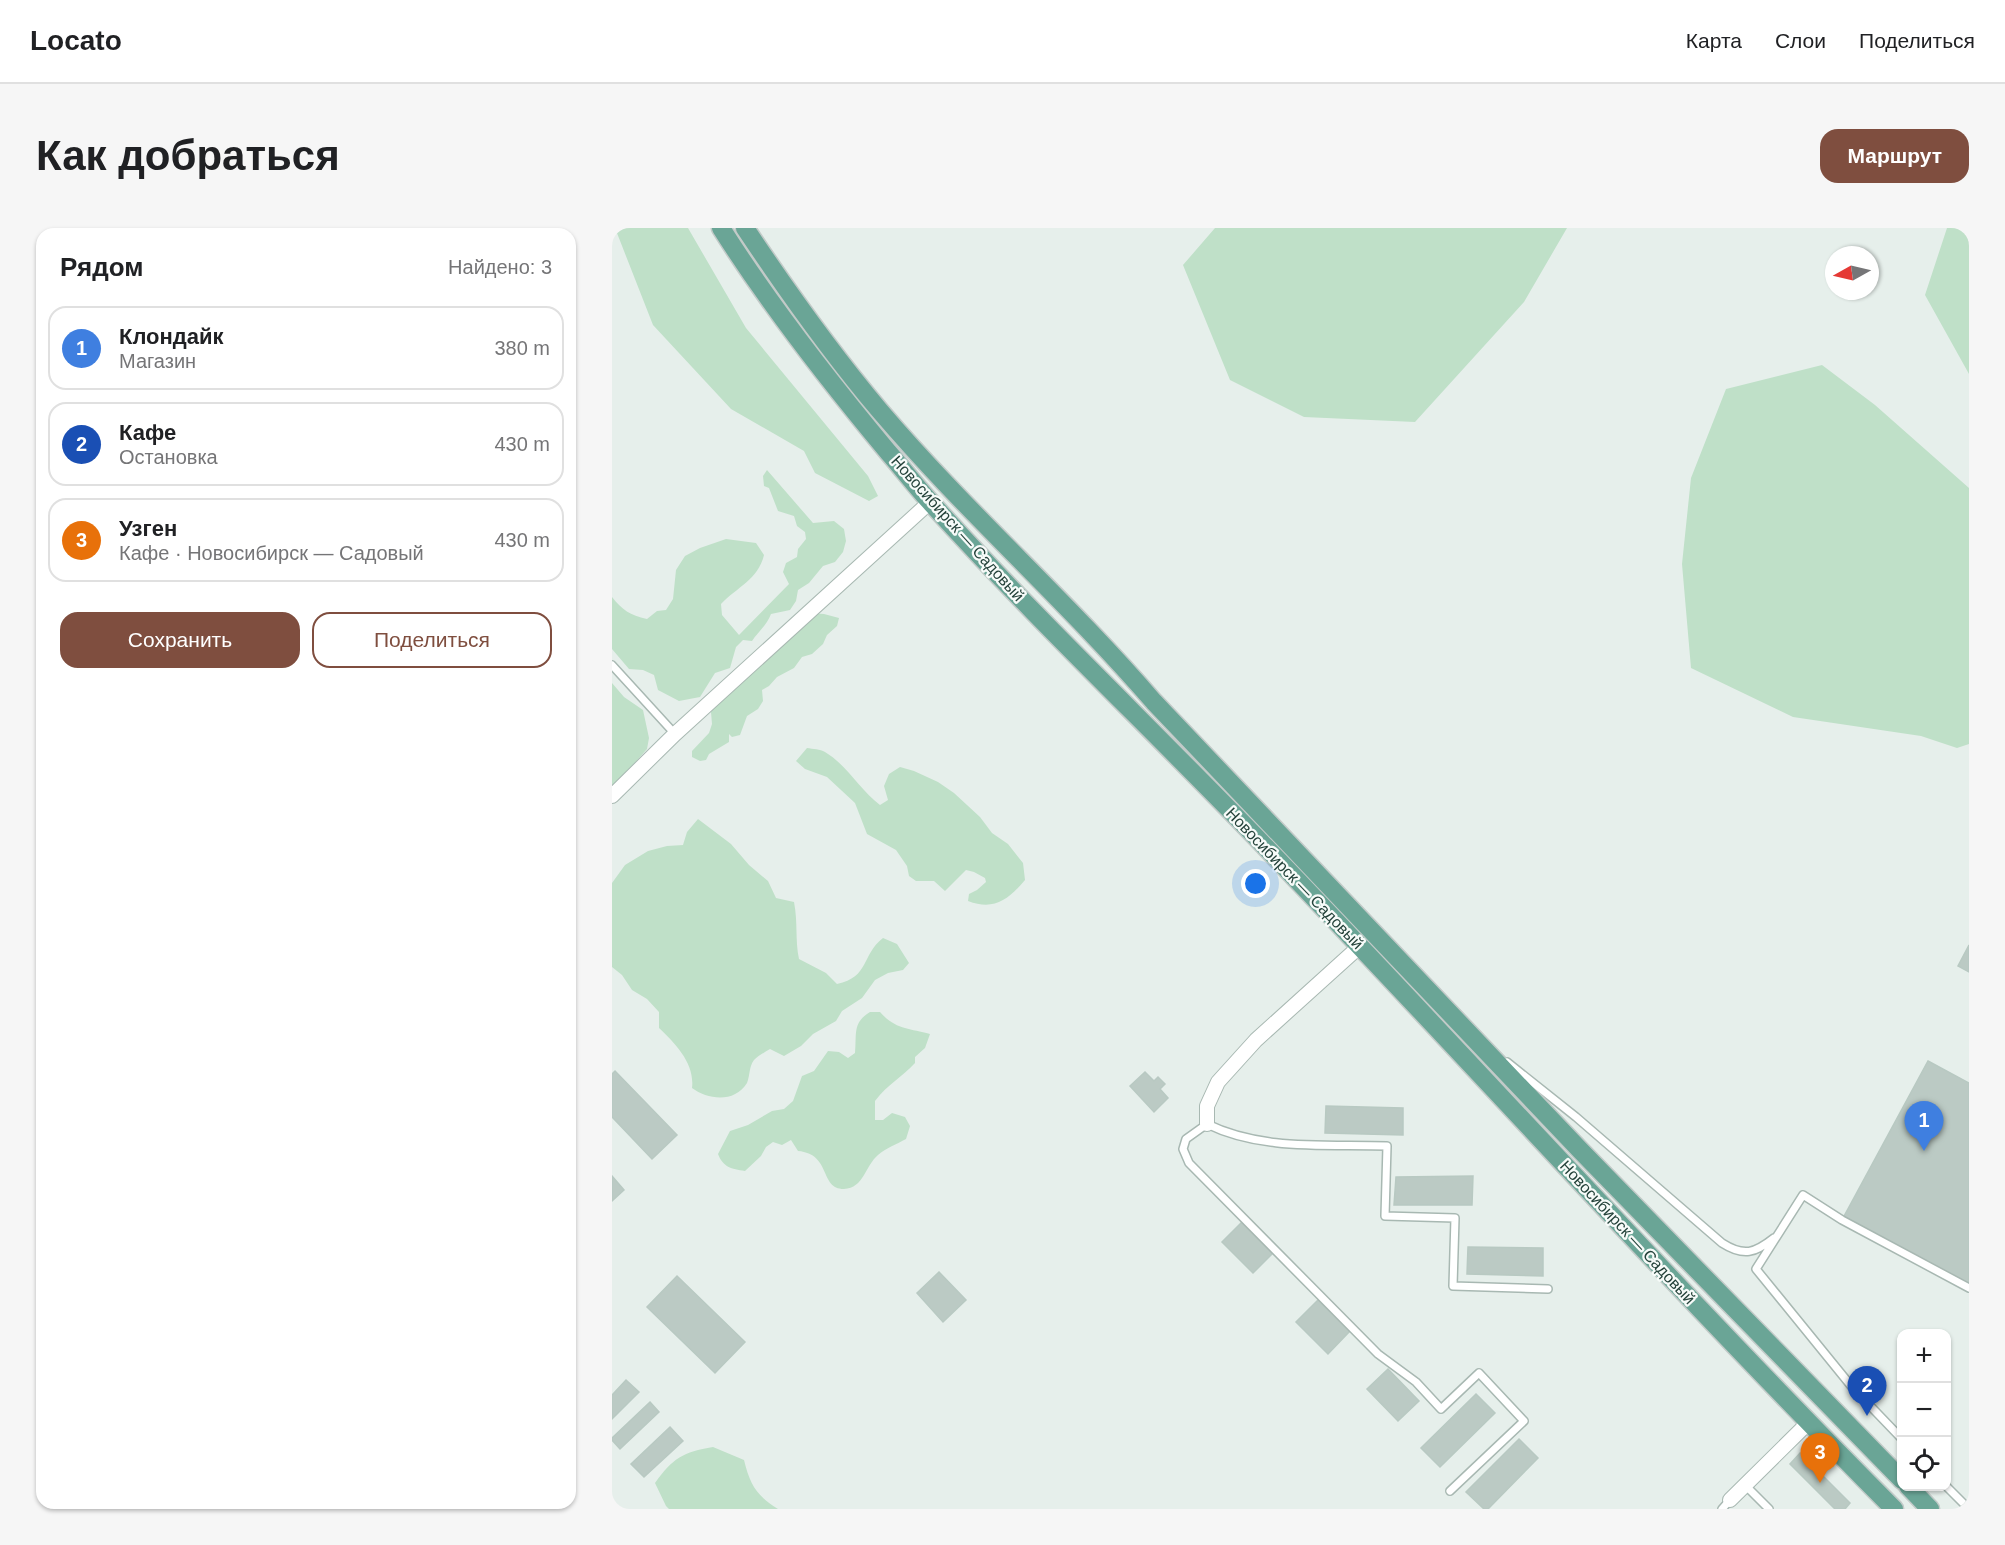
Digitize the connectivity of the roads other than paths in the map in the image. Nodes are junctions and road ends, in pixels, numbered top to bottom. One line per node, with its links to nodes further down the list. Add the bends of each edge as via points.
1 (721, 228): 3 (main road, Новосибирск — Садовый, via 817,365)
2 (745, 228): 8 (main road, Новосибирск — Садовый, via 831,352 881,412)
3 (930, 502): 5 (street); 7 (main road, Новосибирск — Садовый)
4 (612, 665): 5 (lane)
5 (675, 734): 6 (street)
6 (612, 796)
7 (1360, 946): 9 (street, via 1256,1040 1218,1082 1207,1106); 13 (main road, Новосибирск — Садовый)
8 (1464, 1027): 10 (lane, via 1732,1250 1746,1253 1761,1249); 15 (main road, Новосибирск — Садовый)
9 (1207, 1124): 12 (lane, via 1264,1142 1387,1146 1385,1216 1455,1218 1453,1286); 18 (lane, via 1186,1139 1183,1149 1189,1162 1378,1354 1416,1382 1441,1409 1479,1373 1524,1421)
10 (1779, 1234): 11 (lane, via 1803,1196); 14 (lane, via 1756,1269 1852,1387)
11 (1969, 1288)
12 (1548, 1289)
13 (1808, 1423): 16 (street); 22 (main road, Новосибирск — Садовый)
14 (1900, 1437)
15 (1897, 1475)
16 (1745, 1485): 20 (street); 21 (lane)
17 (1951, 1490): 24 (lane)
18 (1450, 1491)
19 (1913, 1491): 23 (main road)
20 (1724, 1507)
21 (1769, 1509)
22 (1894, 1509)
23 (1930, 1509)
24 (1969, 1509)

